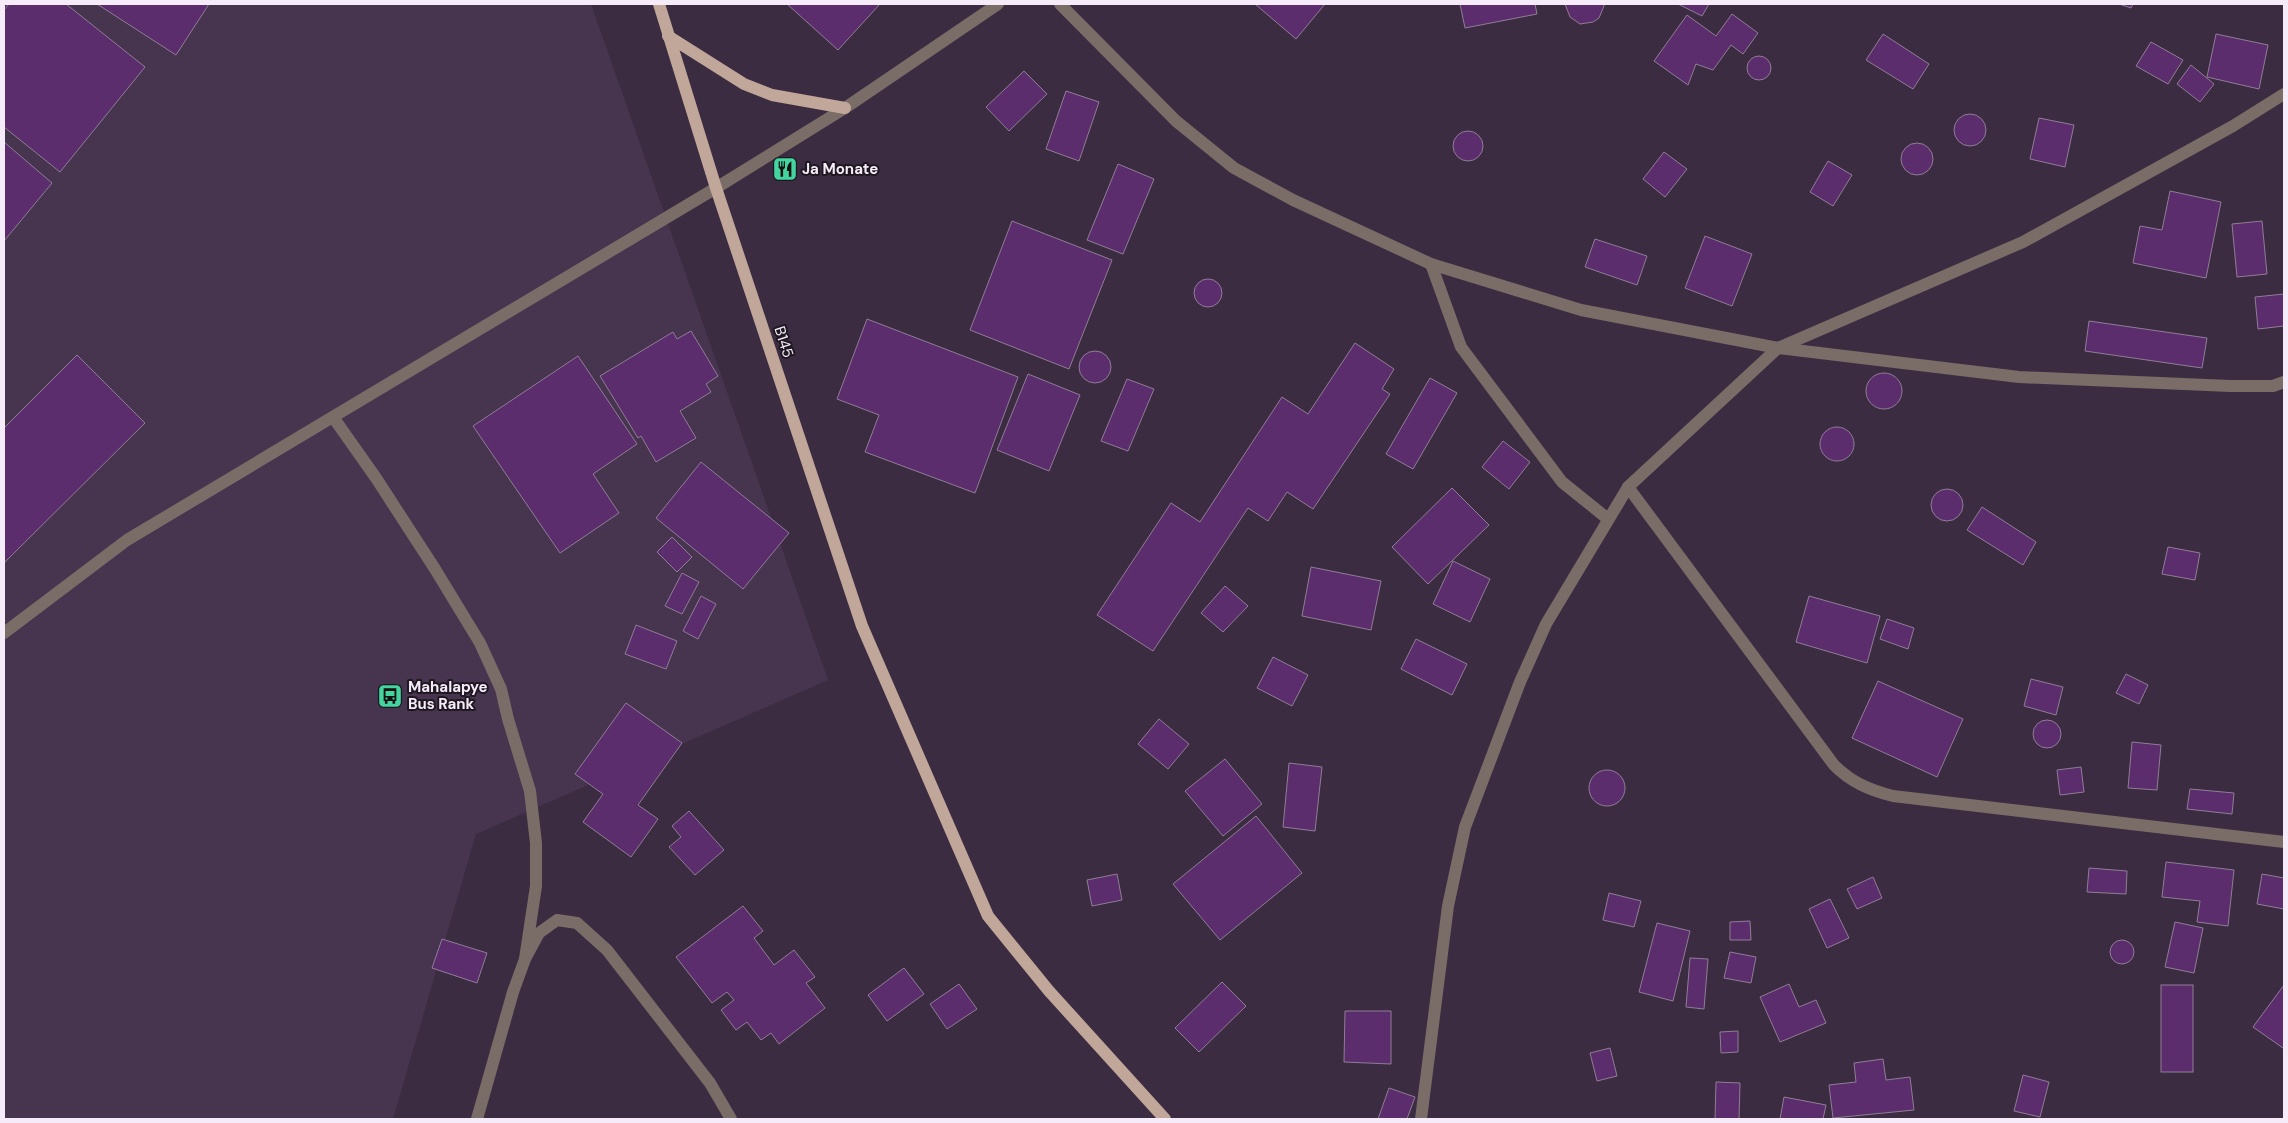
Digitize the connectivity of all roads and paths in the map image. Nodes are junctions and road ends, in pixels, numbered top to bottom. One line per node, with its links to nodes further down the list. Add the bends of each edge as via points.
1 (658, 4): 4 (main road, B145 / B145)
2 (998, 4): 6 (street)
3 (1060, 4): 8 (street, via 1176,121 1234,168)
4 (668, 36): 6 (main road, via 744,84 772,95); 7 (main road, B145 / B145)
5 (2284, 94): 9 (street, via 2233,126 2023,242)
6 (845, 108): 7 (street)
7 (716, 188): 11 (street); 19 (main road, B145 / B145, via 862,626 988,916 1049,991)
8 (1431, 264): 9 (street, via 1582,310); 13 (street, via 1461,347 1562,482)
9 (1778, 348): 10 (street, via 2019,376 2230,386 2273,386); 12 (street)
10 (2284, 382)
11 (333, 417): 14 (street, via 128,540); 16 (street, via 435,569 480,643 501,689 530,791 536,843 536,886)
12 (1628, 487): 13 (street); 15 (street, via 1834,765 1861,786 1893,796)
13 (1608, 519): 20 (street, via 1546,624 1520,682 1465,827 1448,906)
14 (4, 633)
15 (2284, 842)
16 (525, 959): 17 (street); 18 (street, via 539,934 557,920 577,923 607,950 639,990 710,1083)
17 (477, 1119)
18 (731, 1119)
19 (1165, 1119)
20 (1421, 1119)

